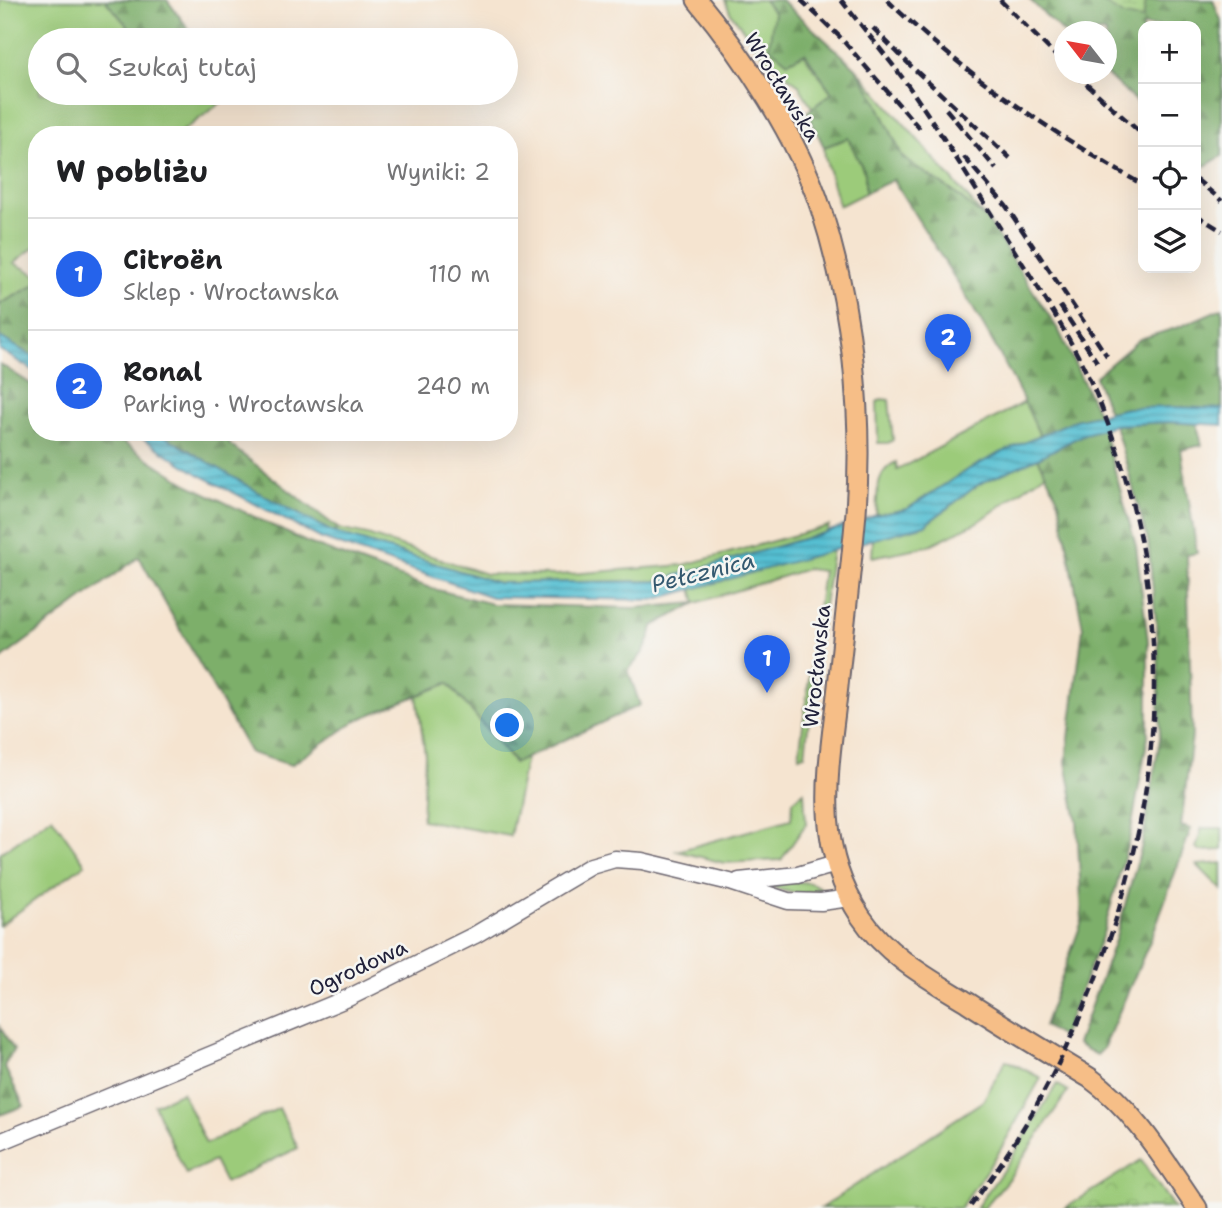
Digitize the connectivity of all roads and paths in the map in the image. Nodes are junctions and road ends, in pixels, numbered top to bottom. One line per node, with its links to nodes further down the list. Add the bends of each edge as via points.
1 (697, 0): 2 (main road, Wrocławska, via 762,92 799,157 821,209 837,269 852,359 856,509 826,798)
2 (836, 864): 3 (street, Ogrodowa, via 804,874); 4 (main road, Wrocławska)
3 (730, 882): 4 (street, Ogrodowa, via 788,901); 5 (street, Ogrodowa, via 639,861 615,859 591,866 475,935 348,998)
4 (850, 898): 6 (main road, Wrocławska, via 873,933 896,955 1111,1094)
5 (0, 1142)
6 (1197, 1208)

